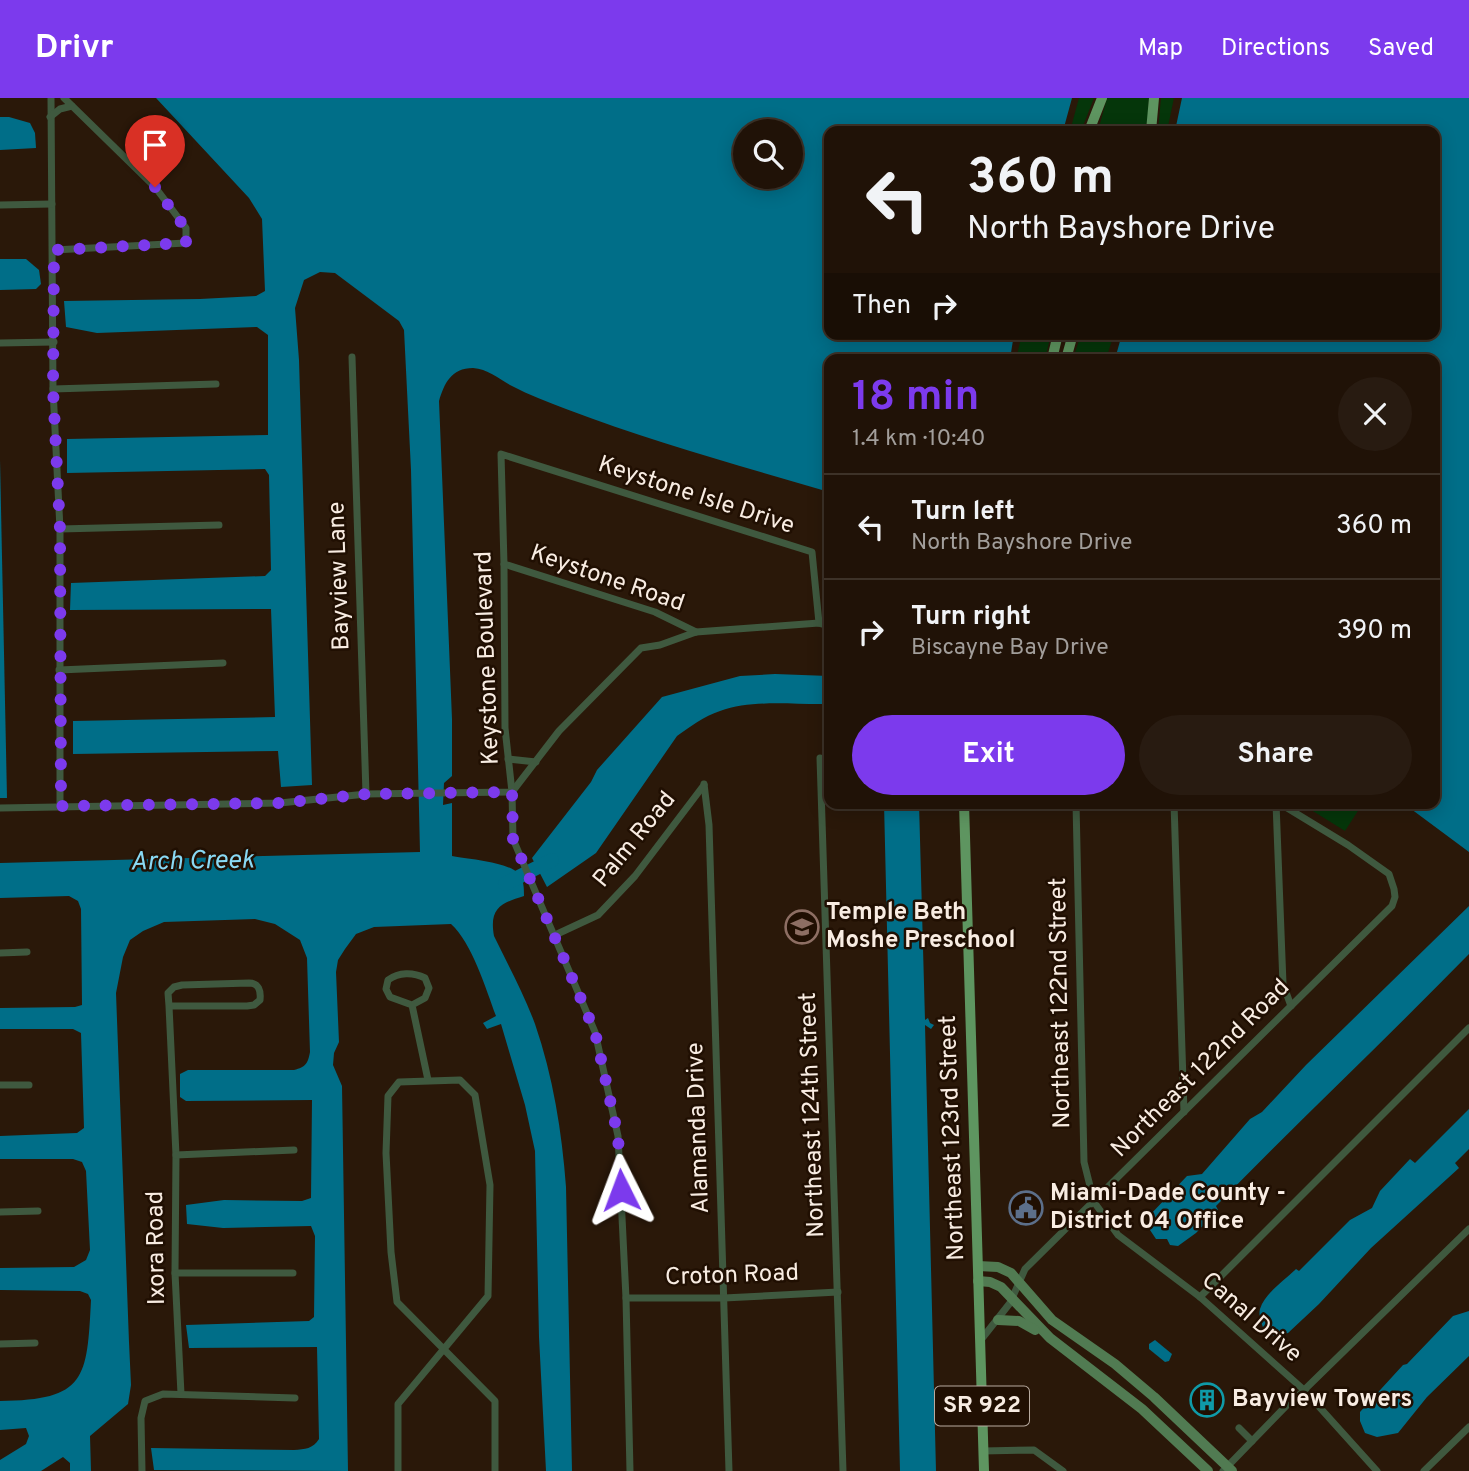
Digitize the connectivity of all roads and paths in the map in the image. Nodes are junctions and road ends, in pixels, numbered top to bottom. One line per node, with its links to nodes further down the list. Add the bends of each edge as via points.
1 (51, 98): 7 (street)
2 (64, 98): 5 (street)
3 (1102, 98): 6 (main road)
4 (1154, 98): 10 (main road)
5 (72, 106): 7 (street); 13 (street, via 155,187 186,229 186,243)
6 (1094, 116): 8 (main road); 9 (main road)
7 (51, 117): 11 (street)
8 (1090, 126)
9 (1095, 126)
10 (1151, 126)
11 (51, 204): 12 (street); 13 (street)
12 (0, 205)
13 (54, 250): 14 (street)
14 (54, 342): 15 (street); 18 (street)
15 (0, 343)
16 (352, 357): 33 (street, Bayview Lane)
17 (216, 384): 18 (street)
18 (53, 389): 21 (street)
19 (501, 454): 22 (street, Keystone Boulevard); 23 (street, Keystone Isle Drive, via 812,552)
20 (219, 524): 21 (street)
21 (60, 529): 27 (street)
22 (504, 564): 25 (street, Keystone Road, via 654,612); 29 (street, Keystone Boulevard)
23 (819, 623): 24 (street); 25 (street)
24 (824, 624)
25 (696, 632): 30 (street, via 641,648 559,731)
26 (223, 663): 27 (street)
27 (59, 670): 34 (street)
28 (820, 758): 63 (street, Northeast 124th Street)
29 (508, 759): 30 (street); 32 (street, Keystone Boulevard)
30 (536, 762): 32 (street)
31 (705, 784): 41 (street, Palm Road, via 635,876 598,915); 66 (street, Alamanda Drive)
32 (512, 792): 33 (street); 41 (street, Keystone Boulevard, via 513,839)
33 (366, 794): 34 (street, via 280,803)
34 (61, 806): 35 (street)
35 (0, 808)
36 (964, 809): 58 (main road, Northeast 123rd Street / SR 922)
37 (1076, 809): 54 (street, Northeast 122nd Street, via 1084,1162)
38 (1174, 809): 51 (street)
39 (1277, 809): 46 (street, via 1283,984)
40 (1287, 809): 46 (street, Northeast 122nd Road, via 1383,869 1391,878 1395,897 1392,906)
41 (555, 935): 65 (street, Keystone Boulevard, via 595,1032 618,1136)
42 (27, 952): 43 (street)
43 (0, 953)
44 (412, 1005): 44 (street, via 425,998 429,988 425,978 405,974 387,981 390,997); 48 (street)
45 (169, 1006): 45 (street, Ixora Road, via 168,993 182,985 254,983 259,987 260,1000 254,1005); 53 (street, Ixora Road)
46 (1291, 1006): 51 (street, Northeast 122nd Road)
47 (1469, 1028): 64 (street)
48 (428, 1080): 73 (street, via 399,1082 388,1096 390,1240 397,1303); 73 (street, via 460,1080 475,1095 489,1185 488,1296)
49 (0, 1085): 50 (street)
50 (29, 1085)
51 (1184, 1112): 54 (street, Northeast 122nd Road)
52 (294, 1150): 53 (street)
53 (176, 1155): 59 (street, Ixora Road)
54 (1094, 1202): 62 (street, Northeast 122nd Road, via 1025,1269); 64 (street, Canal Drive, via 1118,1235)
55 (38, 1211): 56 (street)
56 (0, 1212)
57 (1469, 1229): 74 (street)
58 (978, 1266): 61 (main road, Northeast 123rd Street / SR 922); 62 (street, via 1005,1269)
59 (175, 1273): 60 (street); 75 (street, Ixora Road)
60 (293, 1273)
61 (978, 1281): 67 (street, via 993,1283); 70 (main road, Northeast 123rd Street / SR 922)
62 (1019, 1283): 67 (street, Northeast 122nd Road); 83 (street, via 1052,1320 1115,1364)
63 (838, 1292): 66 (street, Croton Road); 89 (street, Northeast 124th Street)
64 (1200, 1297): 74 (street, Canal Drive)
65 (626, 1298): 66 (street, Croton Road); 87 (street, Keystone Boulevard)
66 (724, 1298): 88 (street, Alamanda Drive)
67 (1012, 1299): 68 (street, Northeast 122nd Road); 69 (street)
68 (998, 1320): 69 (street, via 1019,1321); 70 (street, Northeast 122nd Road)
69 (1050, 1338): 92 (street, via 1142,1409)
70 (980, 1342): 82 (main road, Northeast 123rd Street / SR 922)
71 (35, 1343): 72 (street)
72 (0, 1344)
73 (443, 1348): 85 (street, via 398,1404); 86 (street, via 495,1401)
74 (1304, 1390): 77 (street); 93 (street, Canal Drive)
75 (181, 1394): 76 (street); 84 (street, via 145,1401)
76 (296, 1398)
77 (1296, 1398)
78 (1287, 1405): 81 (street)
79 (1469, 1427): 94 (street)
80 (1240, 1429): 81 (street)
81 (1252, 1441): 83 (street)
82 (983, 1451): 90 (main road, Northeast 123rd Street / SR 922); 91 (street, via 1034,1450)
83 (1228, 1469)
84 (142, 1471)
85 (398, 1471)
86 (495, 1471)
87 (630, 1471)
88 (729, 1471)
89 (843, 1471)
90 (984, 1471)
91 (1063, 1471)
92 (1208, 1471)
93 (1377, 1471)
94 (1424, 1471)

